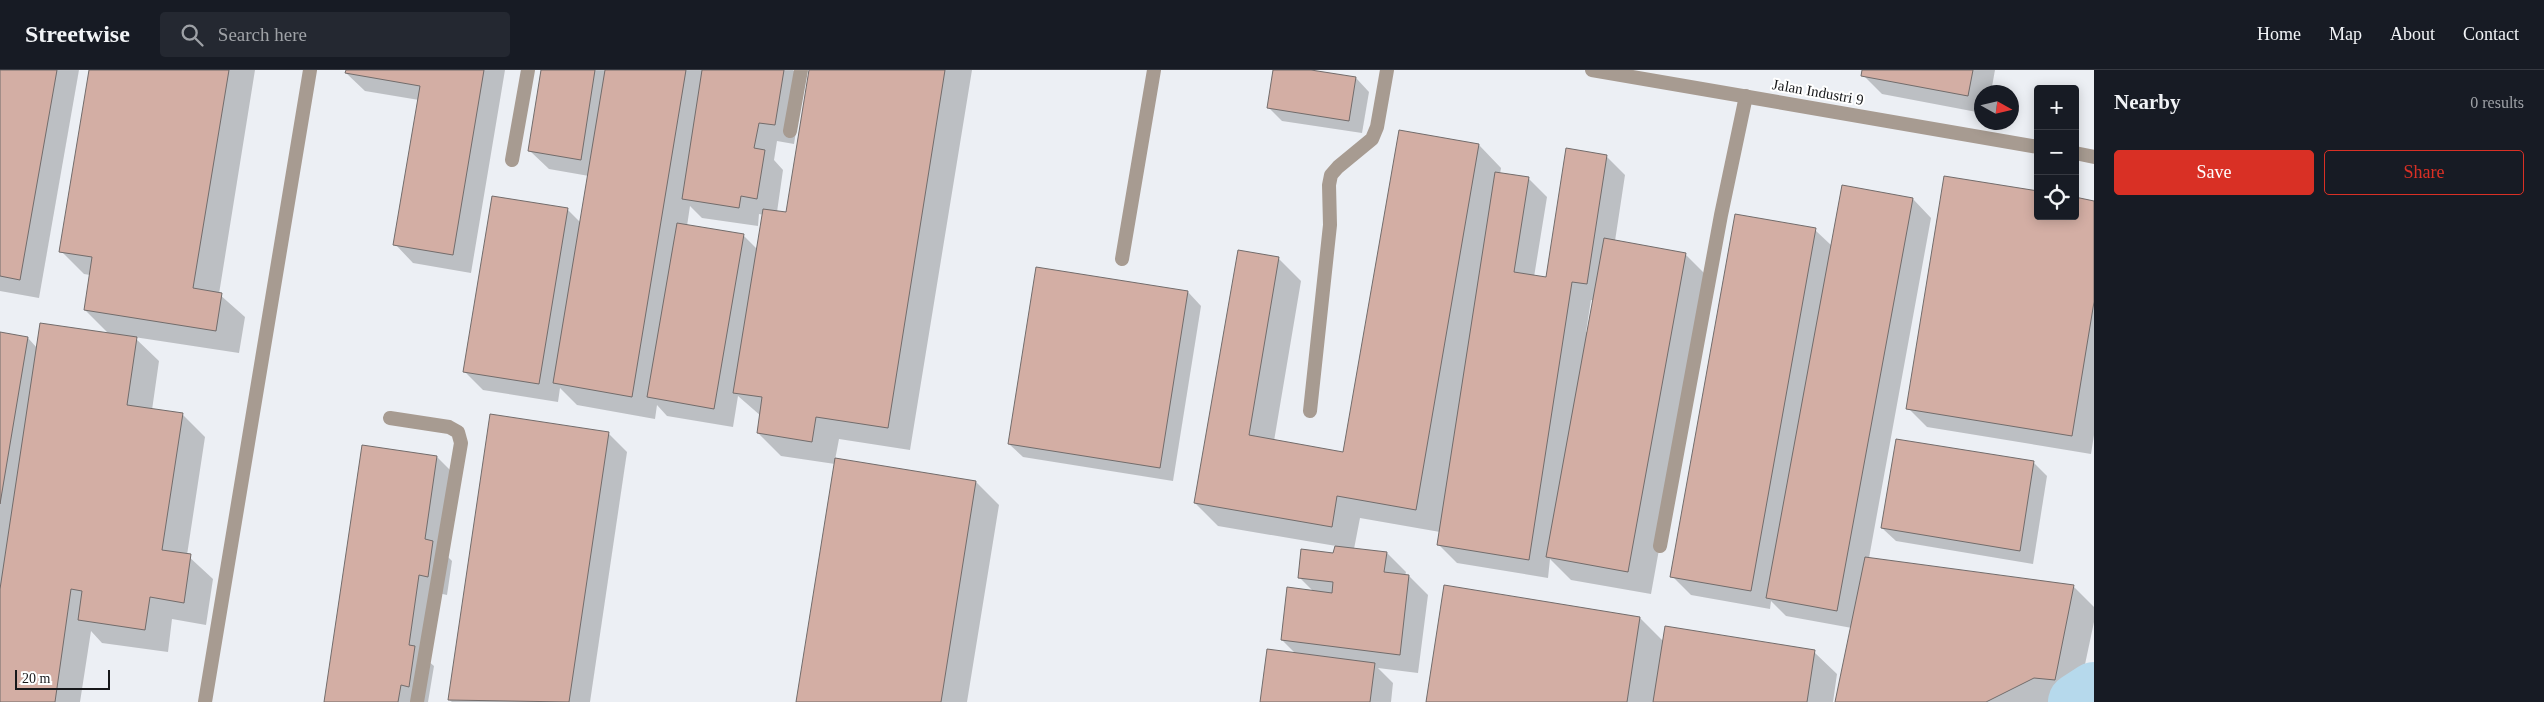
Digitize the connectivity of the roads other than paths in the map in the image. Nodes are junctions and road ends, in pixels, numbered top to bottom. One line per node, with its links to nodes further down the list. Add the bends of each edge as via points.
1 (310, 70): 17 (street)
2 (528, 70): 12 (street)
3 (801, 70): 8 (street)
4 (1154, 70): 13 (street)
5 (1387, 70): 14 (street, via 1378,127 1372,139 1331,175 1330,225)
6 (1592, 70): 7 (street, Jalan Industri 9)
7 (1746, 96): 9 (street, Jalan Industri 9); 16 (street)
8 (790, 131)
9 (2034, 146)
10 (2079, 154): 11 (street)
11 (2094, 157)
12 (512, 160)
13 (1122, 260)
14 (1310, 411)
15 (390, 418): 18 (street, via 449,427 458,432 461,442)
16 (1660, 546)
17 (205, 702)
18 (417, 702)

